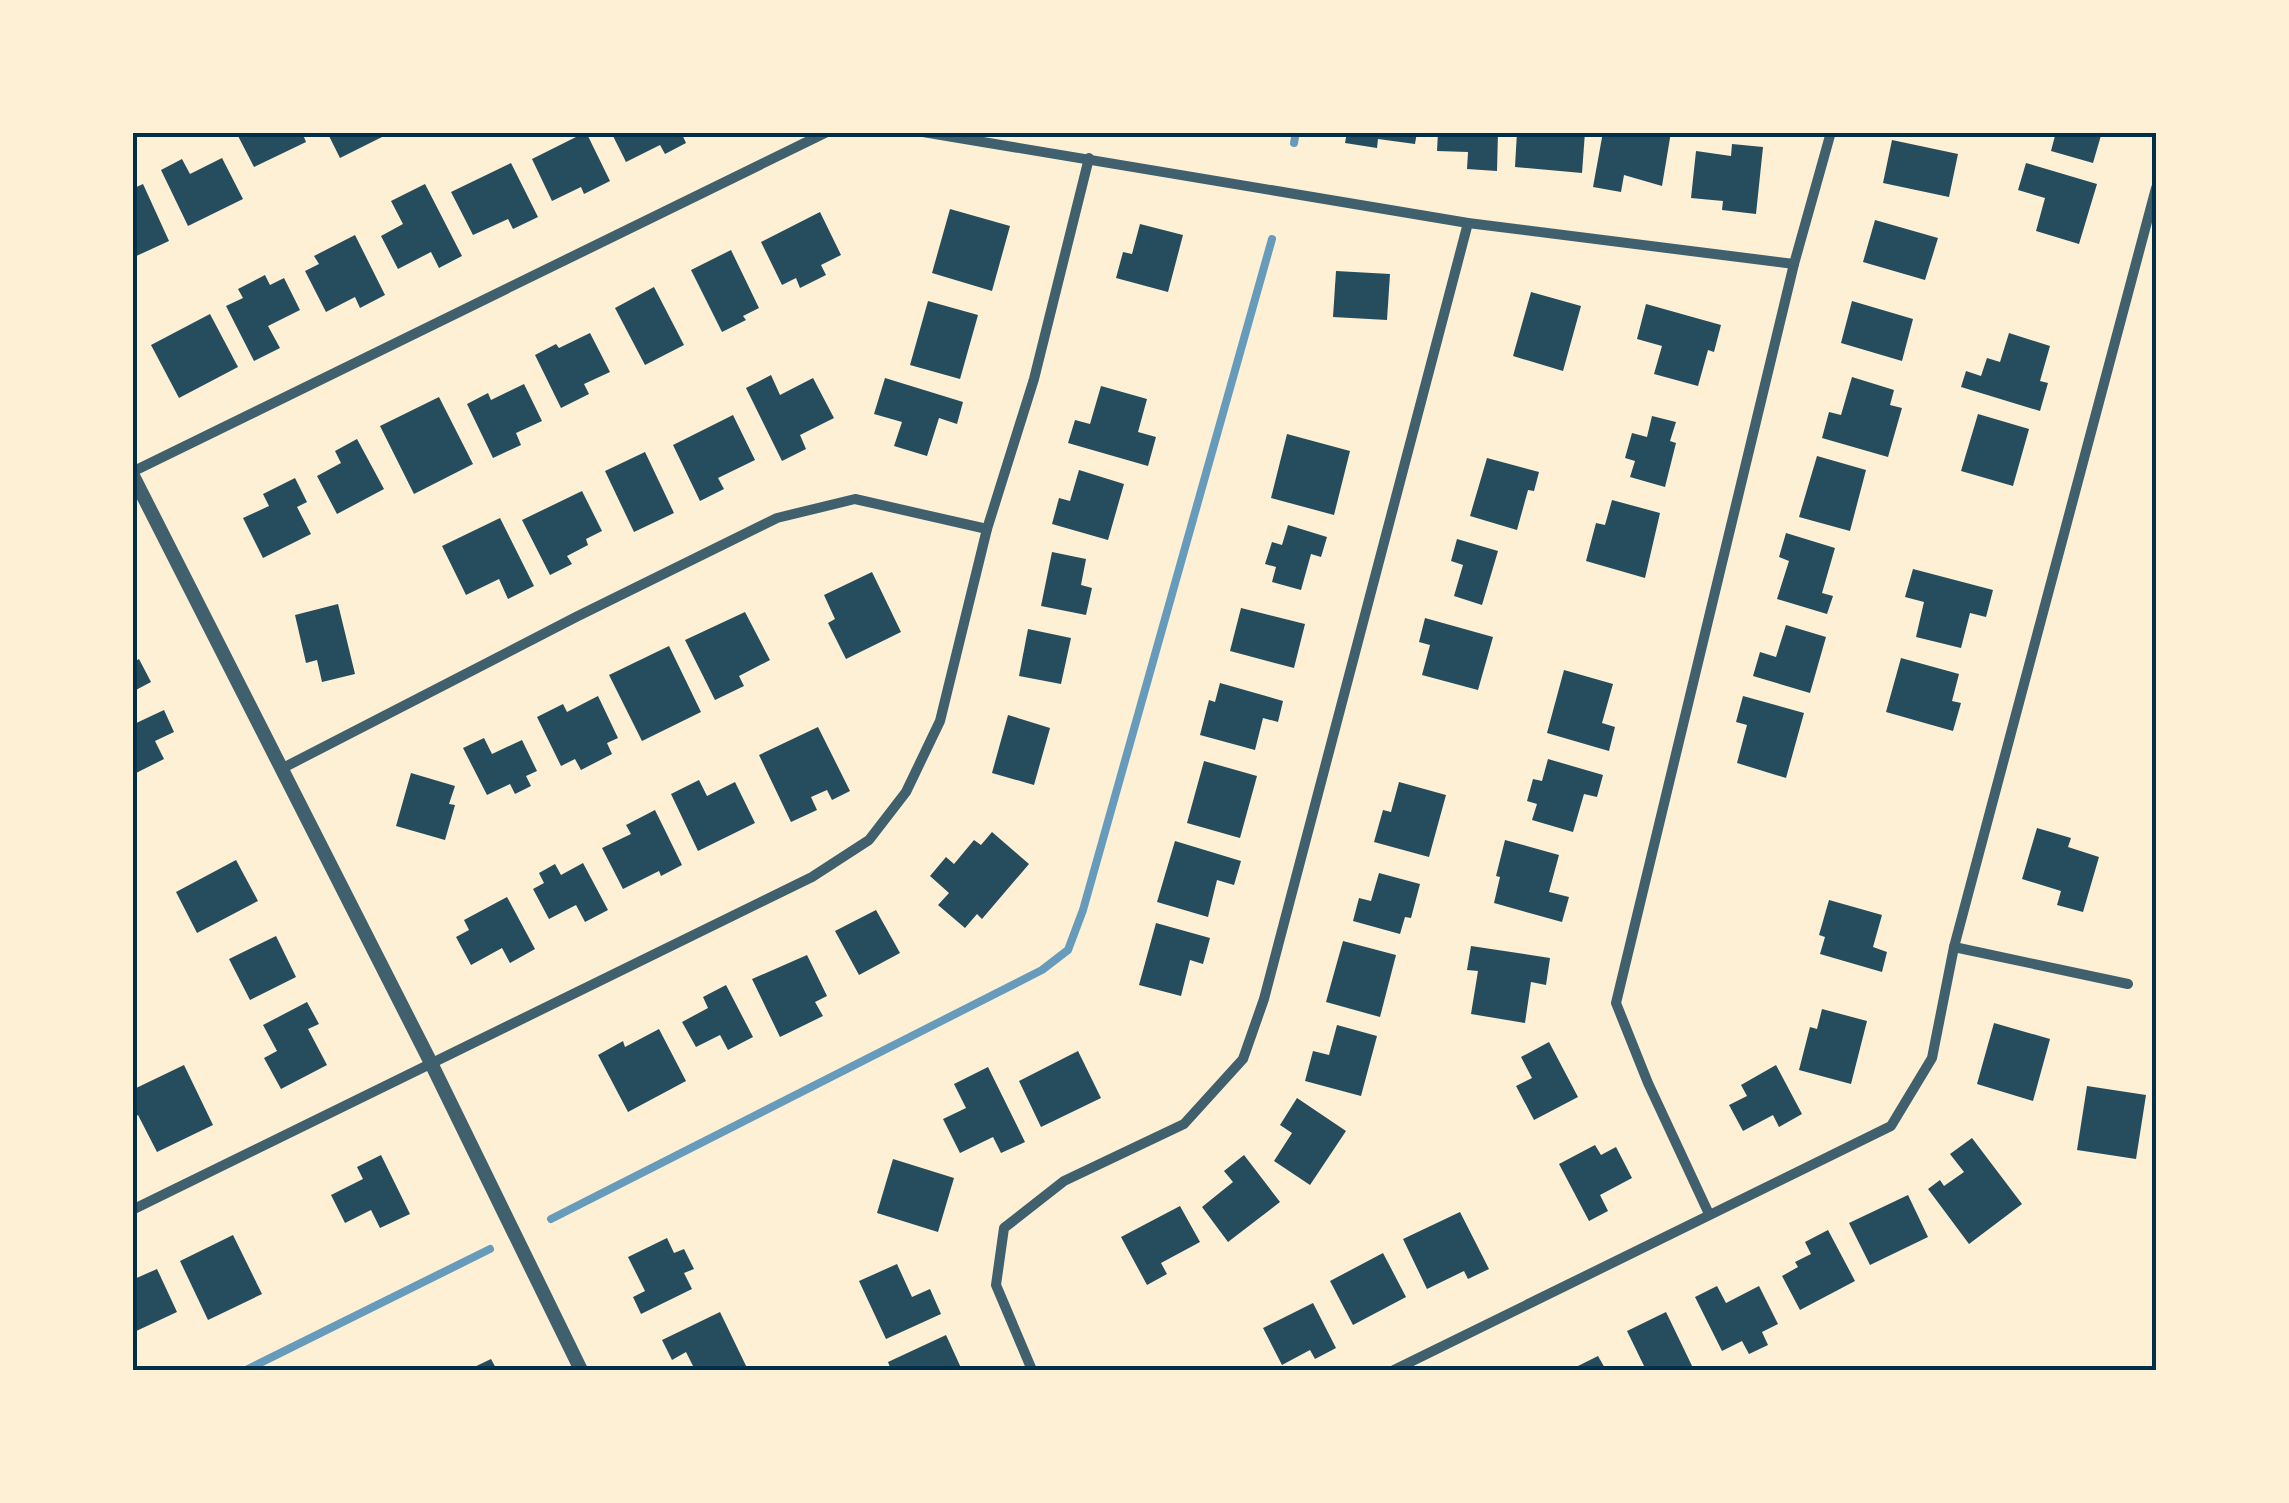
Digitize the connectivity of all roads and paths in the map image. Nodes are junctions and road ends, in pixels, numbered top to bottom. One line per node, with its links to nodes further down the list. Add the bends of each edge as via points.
1 (827, 132): 9 (street)
2 (923, 132): 4 (street)
3 (1831, 132): 8 (street)
4 (1089, 158): 6 (street); 10 (street, via 1034,379)
5 (2156, 188): 7 (street)
6 (1468, 224): 8 (street); 18 (street, via 1243,1059 1184,1124 1064,1181 1004,1228 996,1286)
7 (2152, 227): 12 (street)
8 (1794, 264): 16 (street, via 1616,1003)
9 (132, 473): 11 (street)
10 (987, 528): 11 (street, via 855,499 777,518); 14 (street, via 940,722 906,792 869,840 812,877)
11 (280, 769): 14 (street)
12 (1954, 948): 13 (street); 16 (street, via 1932,1058 1891,1126)
13 (2128, 984)
14 (431, 1063): 15 (street); 17 (street)
15 (132, 1210)
16 (1709, 1214): 19 (street)
17 (581, 1370)
18 (1032, 1370)
19 (1394, 1370)

